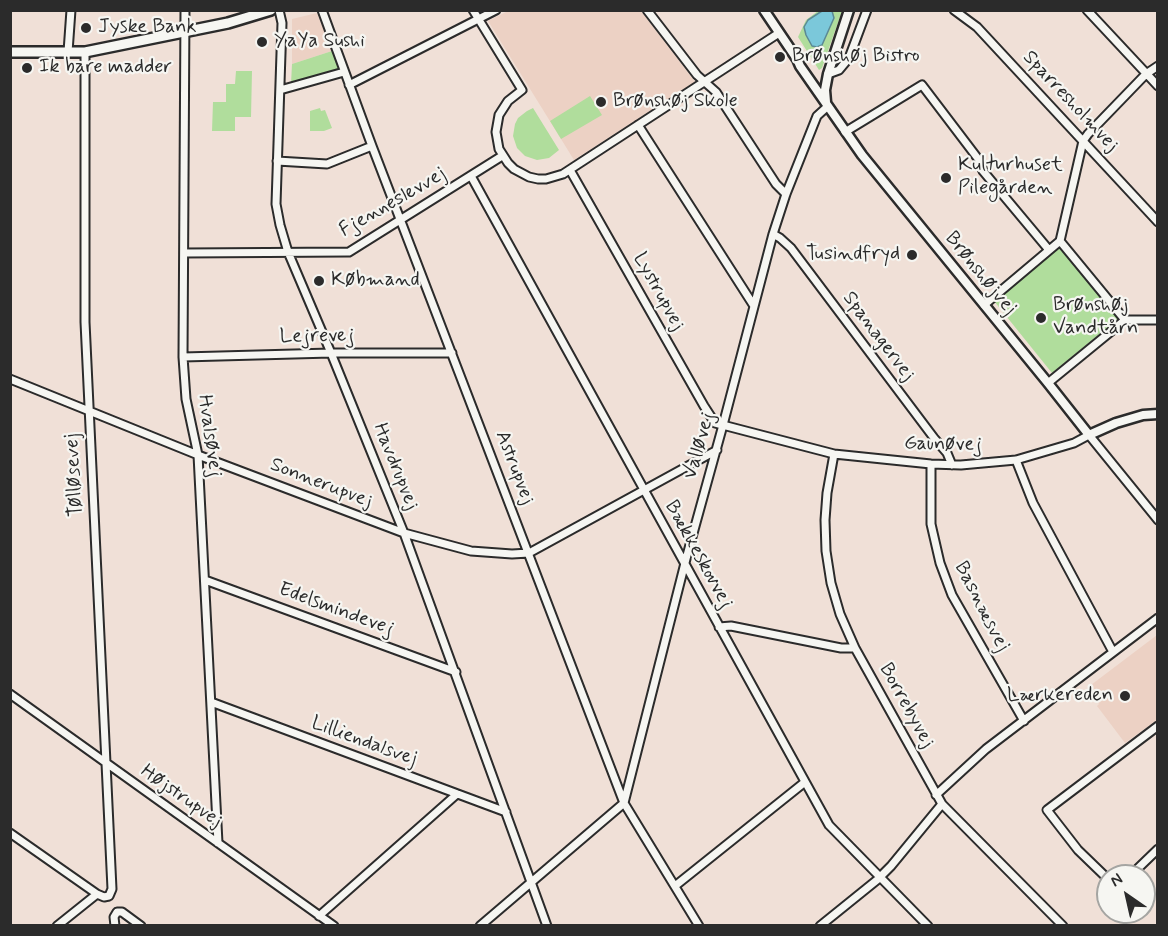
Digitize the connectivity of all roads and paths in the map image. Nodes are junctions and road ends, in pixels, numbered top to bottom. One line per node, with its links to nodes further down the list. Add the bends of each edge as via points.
1 (71, 10): 18 (street)
2 (185, 10): 15 (street, Hvalsøvej)
3 (271, 10): 15 (main road)
4 (279, 10): 28 (street, Havdrupvej)
5 (322, 10): 22 (street, Astrupvej)
6 (473, 10): 14 (street)
7 (496, 10): 14 (street)
8 (647, 10): 25 (street)
9 (764, 10): 16 (street, Brønshøjvej)
10 (849, 10): 23 (street)
11 (867, 10): 23 (street, via 849,58 839,70)
12 (954, 10): 32 (street, Sparresholmvej, via 977,27)
13 (1087, 10): 24 (street)
14 (478, 19): 26 (street); 34 (street, via 522,90 508,100 496,123 496,140)
15 (185, 33): 19 (main road); 45 (street, Hvalsøvej)
16 (779, 33): 20 (street, Brønshøjvej); 25 (street)
17 (10, 52): 18 (main road)
18 (68, 52): 19 (main road)
19 (85, 52): 55 (street, Tølløsevej)
20 (797, 59): 23 (street, via 813,75); 29 (street, Brønshøjvej)
21 (1158, 66): 24 (street)
22 (344, 72): 26 (street, Astrupvej); 28 (street)
23 (828, 74): 29 (street)
24 (1146, 74): 27 (street); 32 (street)
25 (705, 82): 30 (street); 38 (street, via 716,92)
26 (349, 85): 33 (street, Astrupvej)
27 (1158, 86)
28 (280, 90): 35 (street, Havdrupvej)
29 (827, 104): 31 (street, Brønshøjvej); 38 (street, Valløvej, via 817,116)
30 (638, 125): 36 (street); 47 (street)
31 (845, 132): 43 (street, via 922,85 979,160 983,171); 46 (street, Brønshøjvej)
32 (1083, 141): 40 (street, Sparresholmvej); 42 (street)
33 (372, 146): 35 (street, via 327,164); 39 (street, Astrupvej)
34 (502, 156): 36 (street, via 529,177 546,179); 37 (street, Fjenneslevvej)
35 (277, 161): 44 (street, Havdrupvej, via 276,204)
36 (570, 170): 57 (street, Lystrupvej, via 704,406 715,423)
37 (471, 176): 39 (street, Fjenneslevvej); 65 (street, Bækkeskovvej)
38 (786, 194): 41 (street, Valløvej)
39 (401, 221): 44 (street, Fjenneslevvej, via 349,252); 50 (street, Astrupvej)
40 (1158, 222)
41 (773, 234): 47 (street, Valløvej); 64 (street, Spanagervej, via 790,248 947,453)
42 (1060, 241): 43 (street); 48 (street)
43 (1049, 250): 46 (street)
44 (288, 252): 45 (street, Fjenneslevvej); 51 (street, Havdrupvej)
45 (184, 253): 52 (street, Hvalsøvej)
46 (984, 305): 54 (street, Brønshøjvej)
47 (754, 306): 57 (street, Valløvej)
48 (1125, 320): 49 (street); 54 (street)
49 (1158, 320)
50 (452, 352): 51 (street, Lejrevej); 68 (street, Astrupvej)
51 (331, 353): 52 (street, Lejrevej); 67 (street, Havdrupvej)
52 (183, 357): 61 (street, Hvalsøvej, via 186,399)
53 (10, 379): 55 (street, Sonnerupvej)
54 (1048, 383): 58 (street, Brønshøjvej)
55 (88, 411): 61 (street, Sonnerupvej); 80 (street, Tølløsevej)
56 (1158, 414): 58 (street, Gaunøvej, via 1116,423)
57 (723, 425): 59 (street, Valløvej); 60 (street, Gaunøvej)
58 (1089, 435): 62 (street, Gaunøvej); 66 (street, Brønshøjvej)
59 (717, 450): 65 (street, Sonnerupvej); 69 (street, Valløvej)
60 (834, 454): 63 (street, Gaunøvej); 73 (street, Borrebyvej, via 827,493 826,551 840,614)
61 (198, 455): 67 (street, Sonnerupvej); 70 (street, Hvalsøvej)
62 (1016, 460): 64 (street, Gaunøvej); 74 (street, via 1033,503)
63 (930, 464): 64 (street, Gaunøvej); 78 (street, Basnæsvej, via 930,512 940,563 952,595)
64 (952, 465)
65 (643, 490): 68 (street, Sonnerupvej); 69 (street, Bækkeskovvej)
66 (1158, 520)
67 (404, 533): 68 (street, Sonnerupvej, via 471,551); 75 (street, Havdrupvej)
68 (529, 553): 84 (street, Astrupvej)
69 (685, 564): 72 (street, Bækkeskovvej); 84 (street, Valløvej)
70 (205, 580): 75 (street, Edelsmindevej); 77 (street, Hvalsøvej)
71 (1158, 618): 74 (street)
72 (719, 627): 73 (street); 81 (street, Bækkeskovvej)
73 (855, 648): 83 (street, Borrebyvej)
74 (1113, 652): 78 (street)
75 (456, 672): 86 (street, Havdrupvej)
76 (10, 694): 80 (street, Højstrupvej)
77 (211, 702): 82 (street, Lilliendalsvej); 88 (street, Hvalsøvej)
78 (1024, 721): 83 (street, via 986,749)
79 (1158, 726): 91 (street, via 1047,810)
80 (106, 764): 88 (street, Højstrupvej); 95 (street, Tølløsevej, via 112,889 109,896)
81 (805, 782): 92 (street, Bækkeskovvej, via 829,825); 94 (street)
82 (458, 794): 86 (street, Lilliendalsvej); 96 (street)
83 (936, 795): 85 (street, Borrebyvej)
84 (624, 803): 93 (street); 94 (street, Astrupvej)
85 (942, 804): 92 (street); 106 (street, Borrebyvej)
86 (506, 812): 93 (street, Havdrupvej)
87 (10, 833): 95 (street)
88 (218, 843): 96 (street, Højstrupvej)
89 (1158, 849): 90 (street)
90 (1142, 864)
91 (1096, 867)
92 (880, 877): 104 (street); 105 (street, Bækkeskovvej)
93 (531, 882): 101 (street); 102 (street, Havdrupvej)
94 (675, 886): 103 (street, Astrupvej)
95 (97, 894): 97 (street)
96 (319, 916): 100 (street, Højstrupvej)
97 (57, 926)
98 (115, 926): 99 (street, via 117,912)
99 (141, 926)
100 (334, 926)
101 (480, 926)
102 (547, 926)
103 (699, 926)
104 (820, 926)
105 (928, 926)
106 (1063, 926)

